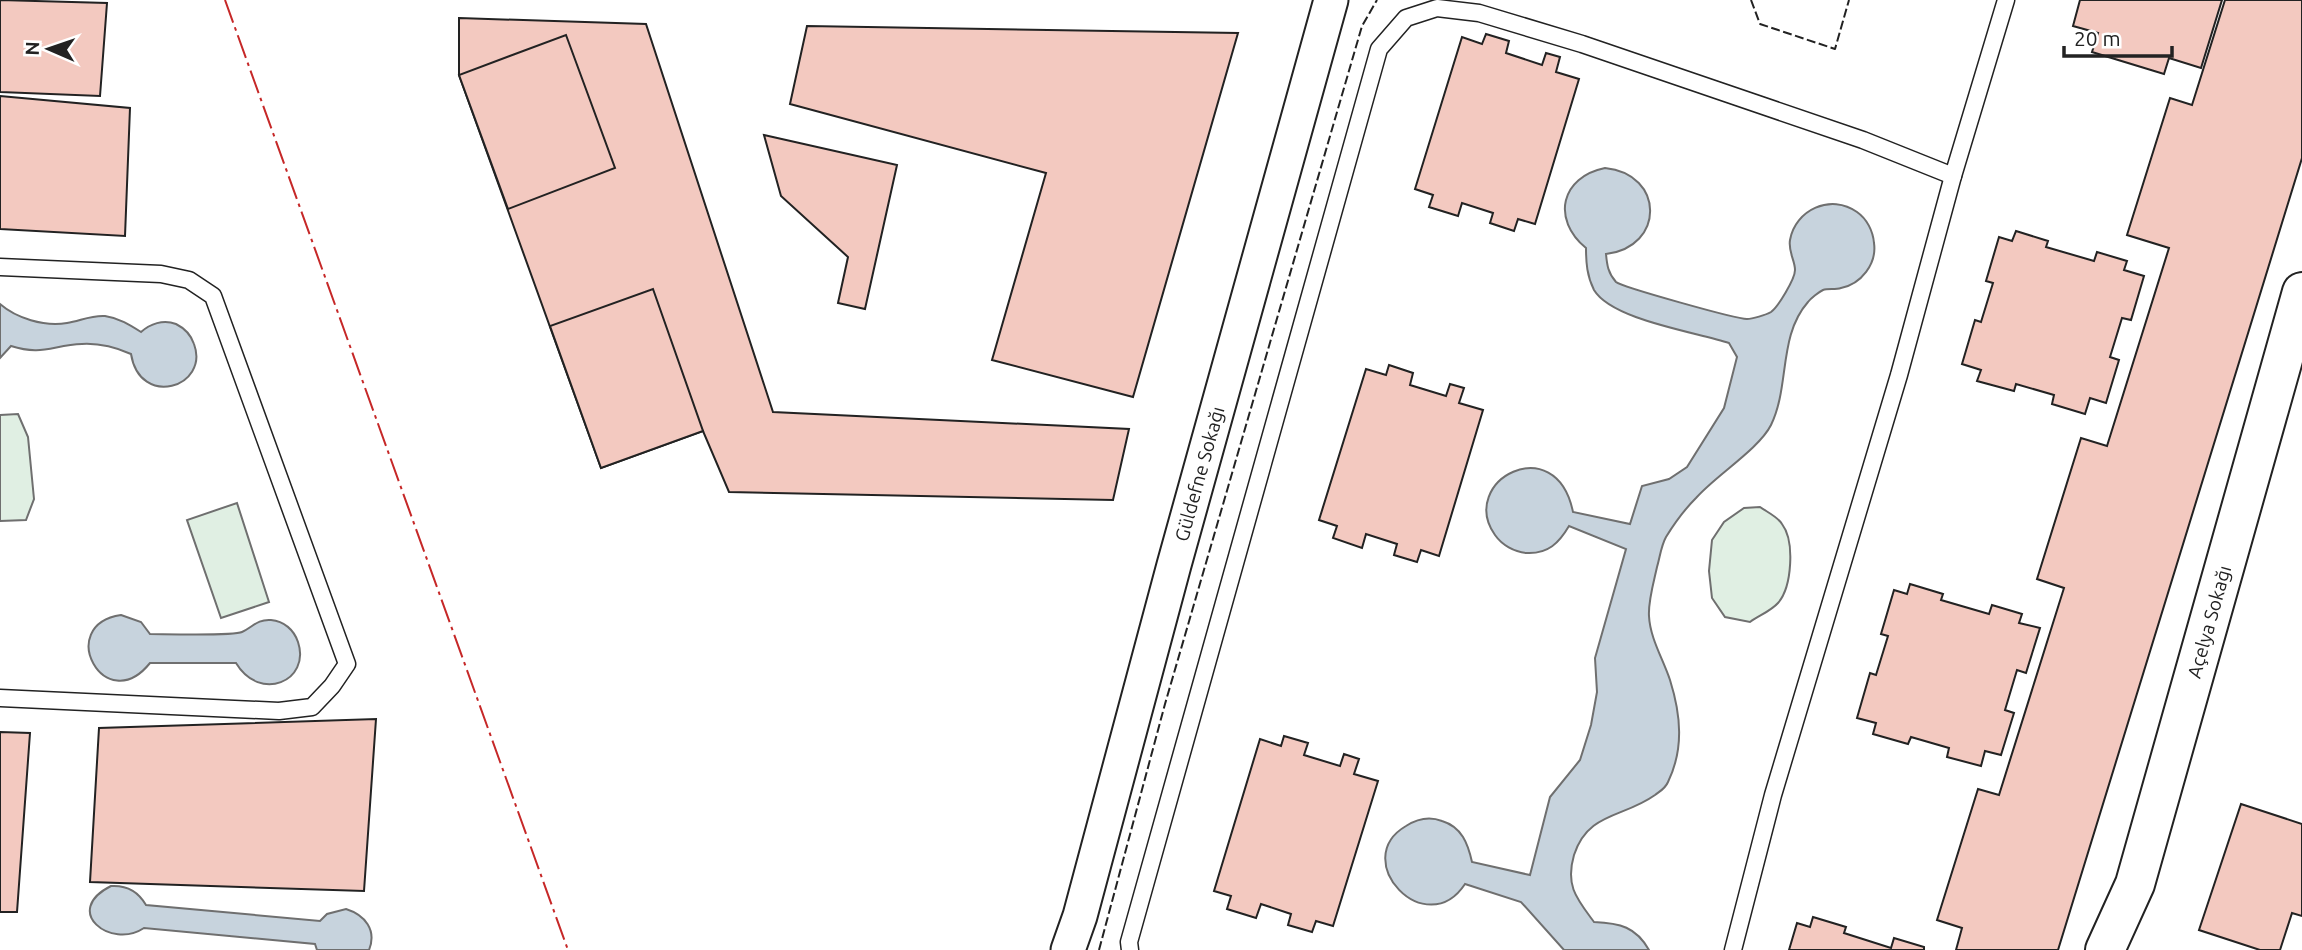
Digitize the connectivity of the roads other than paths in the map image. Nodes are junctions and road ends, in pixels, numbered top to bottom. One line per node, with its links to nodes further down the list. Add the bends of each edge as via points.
1 (1331, 0): 8 (street, Güldefne Sokağı)
2 (2006, 0): 3 (lane)
3 (1953, 176): 9 (lane, via 1863,140 1479,13 1437,8 1406,18 1379,48); 10 (lane, via 1899,375 1773,795)
4 (0, 267): 6 (lane, via 161,274 189,280 213,296 347,664 312,707 279,711)
5 (2302, 292): 7 (street, Açelya Sokağı)
6 (0, 698)
7 (2134, 884): 11 (street, Açelya Sokağı); 12 (street)
8 (1068, 950)
9 (1130, 950)
10 (1733, 950)
11 (2105, 950)
12 (2121, 950)

